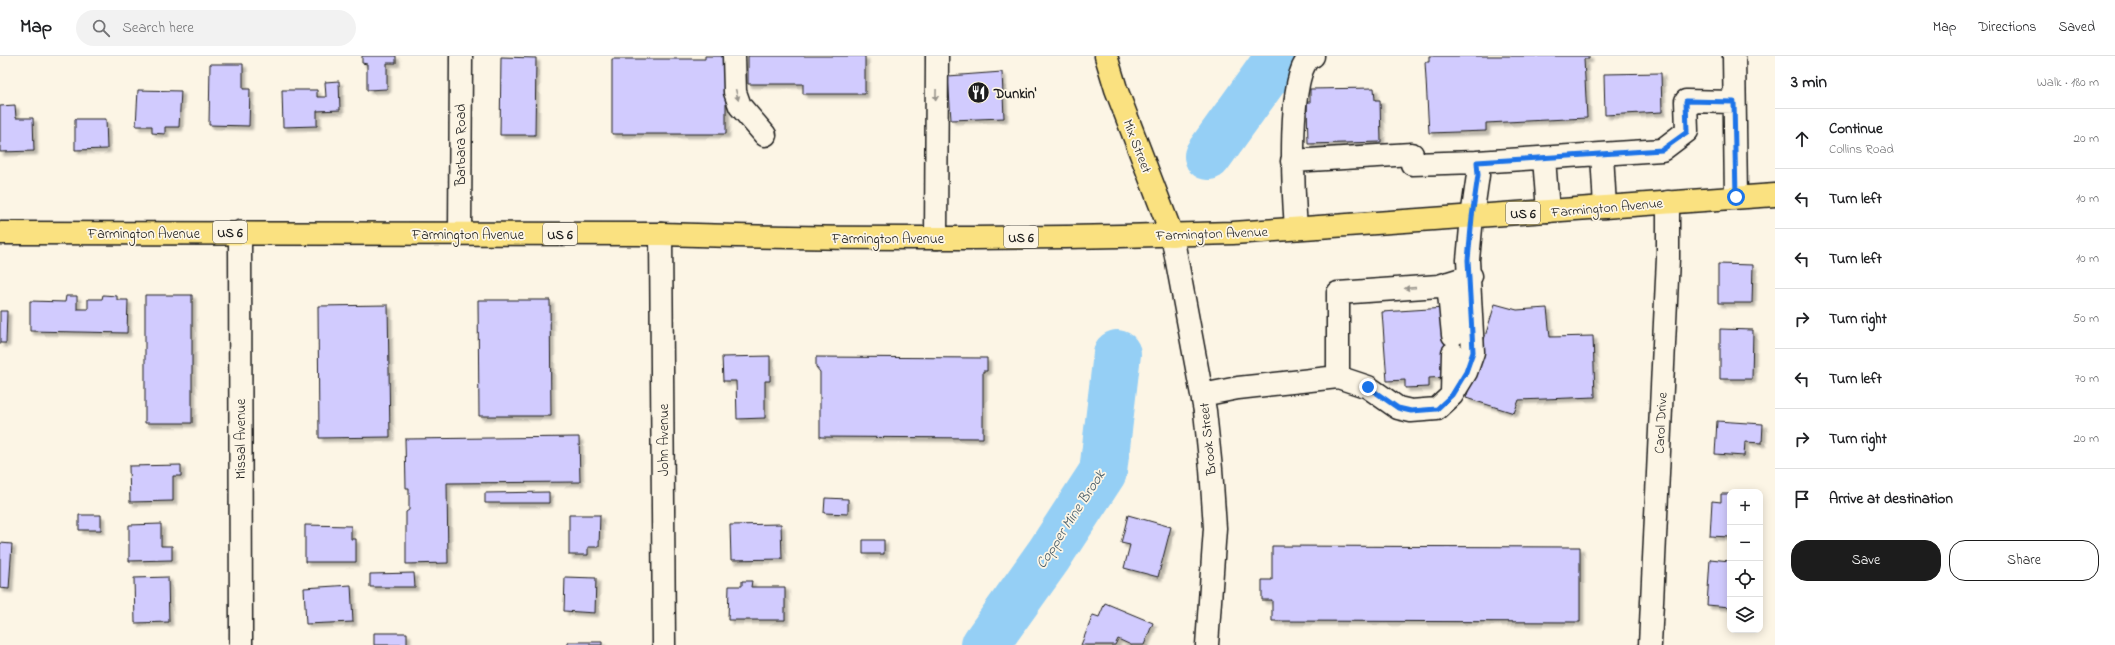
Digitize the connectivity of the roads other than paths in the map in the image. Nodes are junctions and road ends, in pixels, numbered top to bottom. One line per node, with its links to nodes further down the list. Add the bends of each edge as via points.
1 (461, 56): 22 (street, Barbara Road)
2 (734, 56): 8 (street, one-way to 8, via 735,92 740,106)
3 (937, 56): 25 (street, one-way to 25)
4 (1106, 56): 24 (main road, Mix Street, via 1116,89)
5 (1313, 56): 11 (street, via 1301,69 1297,88)
6 (1734, 56): 7 (street)
7 (1734, 102): 9 (street, via 1686,101 1687,132 1662,150); 14 (street)
8 (765, 135)
9 (1602, 154): 10 (street); 16 (street)
10 (1544, 158): 12 (street); 17 (street)
11 (1292, 161): 12 (street, via 1412,159); 19 (street)
12 (1477, 162): 18 (street, via 1478,175)
13 (1775, 195): 14 (main road, Farmington Avenue / US 6)
14 (1736, 197): 15 (main road, Farmington Avenue / US 6)
15 (1668, 202): 16 (main road, Farmington Avenue / US 6); 35 (street, Carol Drive, via 1668,258)
16 (1605, 207): 17 (main road, Farmington Avenue / US 6)
17 (1548, 212): 18 (main road, Farmington Avenue / US 6)
18 (1472, 217): 19 (main road, Farmington Avenue / US 6); 26 (street, via 1468,260)
19 (1296, 228): 24 (main road, Farmington Avenue / US 6)
20 (240, 232): 21 (main road, Farmington Avenue / US 6); 22 (main road, Farmington Avenue / US 6); 32 (street, Missal Avenue)
21 (0, 233)
22 (460, 233): 23 (main road, Farmington Avenue / US 6)
23 (661, 234): 25 (main road, Farmington Avenue / US 6, via 767,238); 33 (street, John Avenue)
24 (1172, 235): 25 (main road, Farmington Avenue / US 6); 30 (street, Brook Street)
25 (936, 238)
26 (1471, 276): 27 (street); 28 (street)
27 (1448, 283): 28 (street); 29 (street, one-way to 29, via 1439,286 1338,293)
28 (1461, 310): 31 (street, via 1453,344); 31 (street, via 1473,352 1466,372)
29 (1338, 378): 30 (street, via 1238,388); 31 (street, via 1368,387 1398,408 1411,411 1437,409)
30 (1202, 395): 34 (street, Brook Street, via 1215,528)
31 (1452, 395)
32 (241, 645)
33 (664, 645)
34 (1207, 645)
35 (1650, 645)

